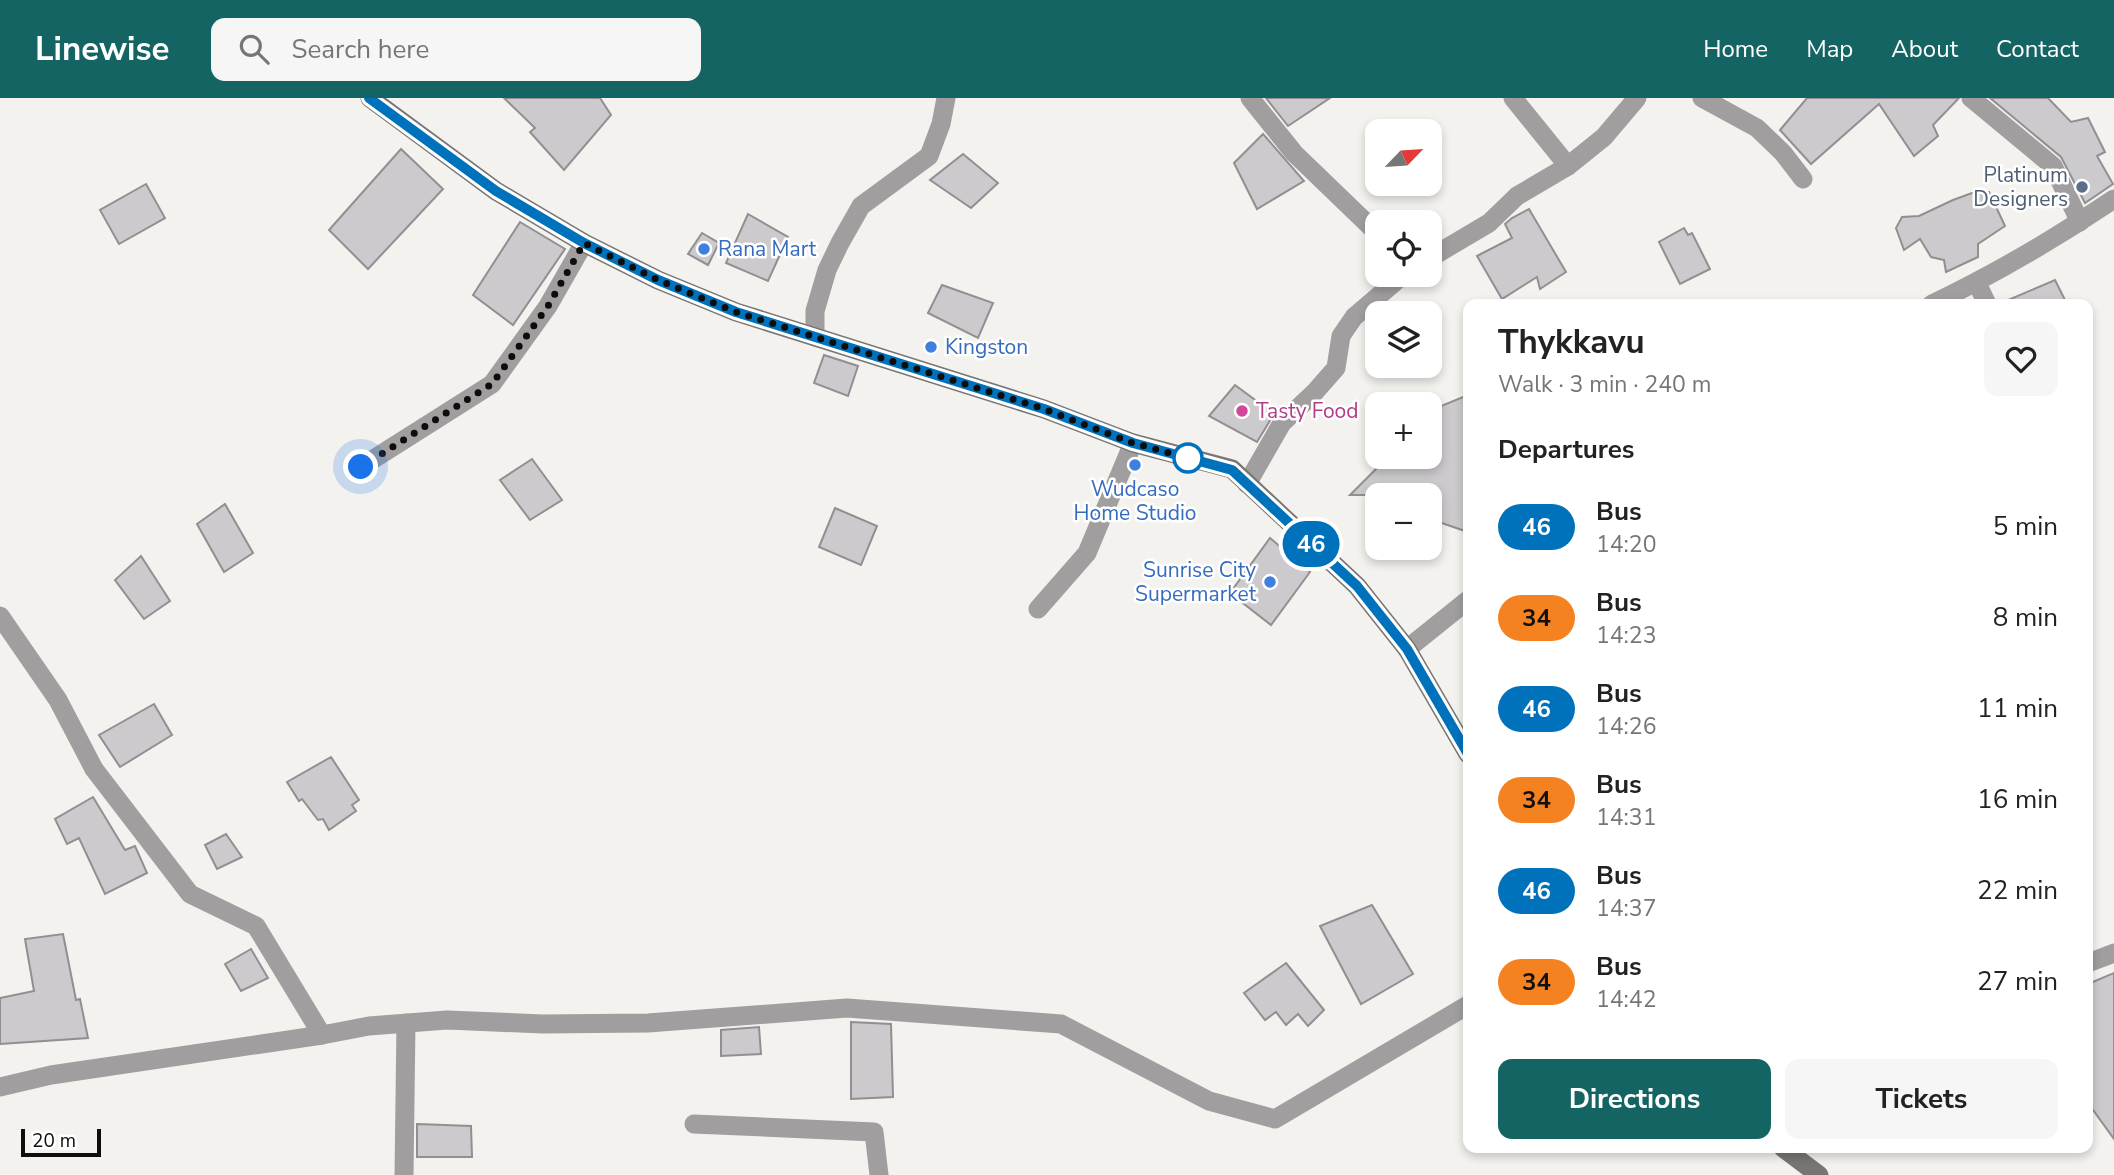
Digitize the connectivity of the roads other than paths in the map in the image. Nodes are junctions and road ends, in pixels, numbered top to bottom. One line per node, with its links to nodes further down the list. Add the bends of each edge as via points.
1 (369, 98): 13 (main road, via 496,191)
2 (946, 98): 19 (street, via 929,156 861,206 840,243 816,311)
3 (1250, 98): 11 (street, via 1294,153)
4 (1513, 98): 8 (street)
5 (1637, 98): 8 (street, via 1604,136)
6 (1702, 98): 9 (street, via 1757,128)
7 (1971, 98): 12 (street, via 2053,166)
8 (1568, 166): 14 (street, via 1517,196 1489,223)
9 (1803, 178)
10 (2114, 199): 12 (street)
11 (1365, 221)
12 (2080, 222): 15 (street)
13 (584, 243): 19 (main road, via 736,312); 21 (street, via 548,306 492,384)
14 (1442, 251)
15 (1977, 283): 17 (street); 18 (street)
16 (1389, 287): 22 (street, via 1354,317 1341,336 1336,368 1282,423)
17 (1943, 299)
18 (1985, 299)
19 (815, 337): 20 (main road, via 1044,409)
20 (1133, 443): 22 (main road, via 1232,470); 24 (street, via 1087,553)
21 (361, 467)
22 (1247, 484): 26 (main road, via 1357,586)
23 (1463, 604): 26 (street)
24 (1038, 609)
25 (0, 616): 32 (street, via 58,700 94,769 190,894 256,926)
26 (1407, 649): 27 (main road)
27 (1463, 745)
28 (2114, 953): 29 (street)
29 (2093, 961)
30 (1463, 1007): 31 (street, via 1275,1119 1209,1101 1061,1024 847,1008 648,1023)
31 (406, 1023): 32 (street); 36 (street)
32 (322, 1035): 33 (street, via 51,1075)
33 (0, 1087)
34 (694, 1124): 37 (street, via 874,1132)
35 (1790, 1153): 38 (main road)
36 (404, 1175)
37 (879, 1175)
38 (1819, 1175)

